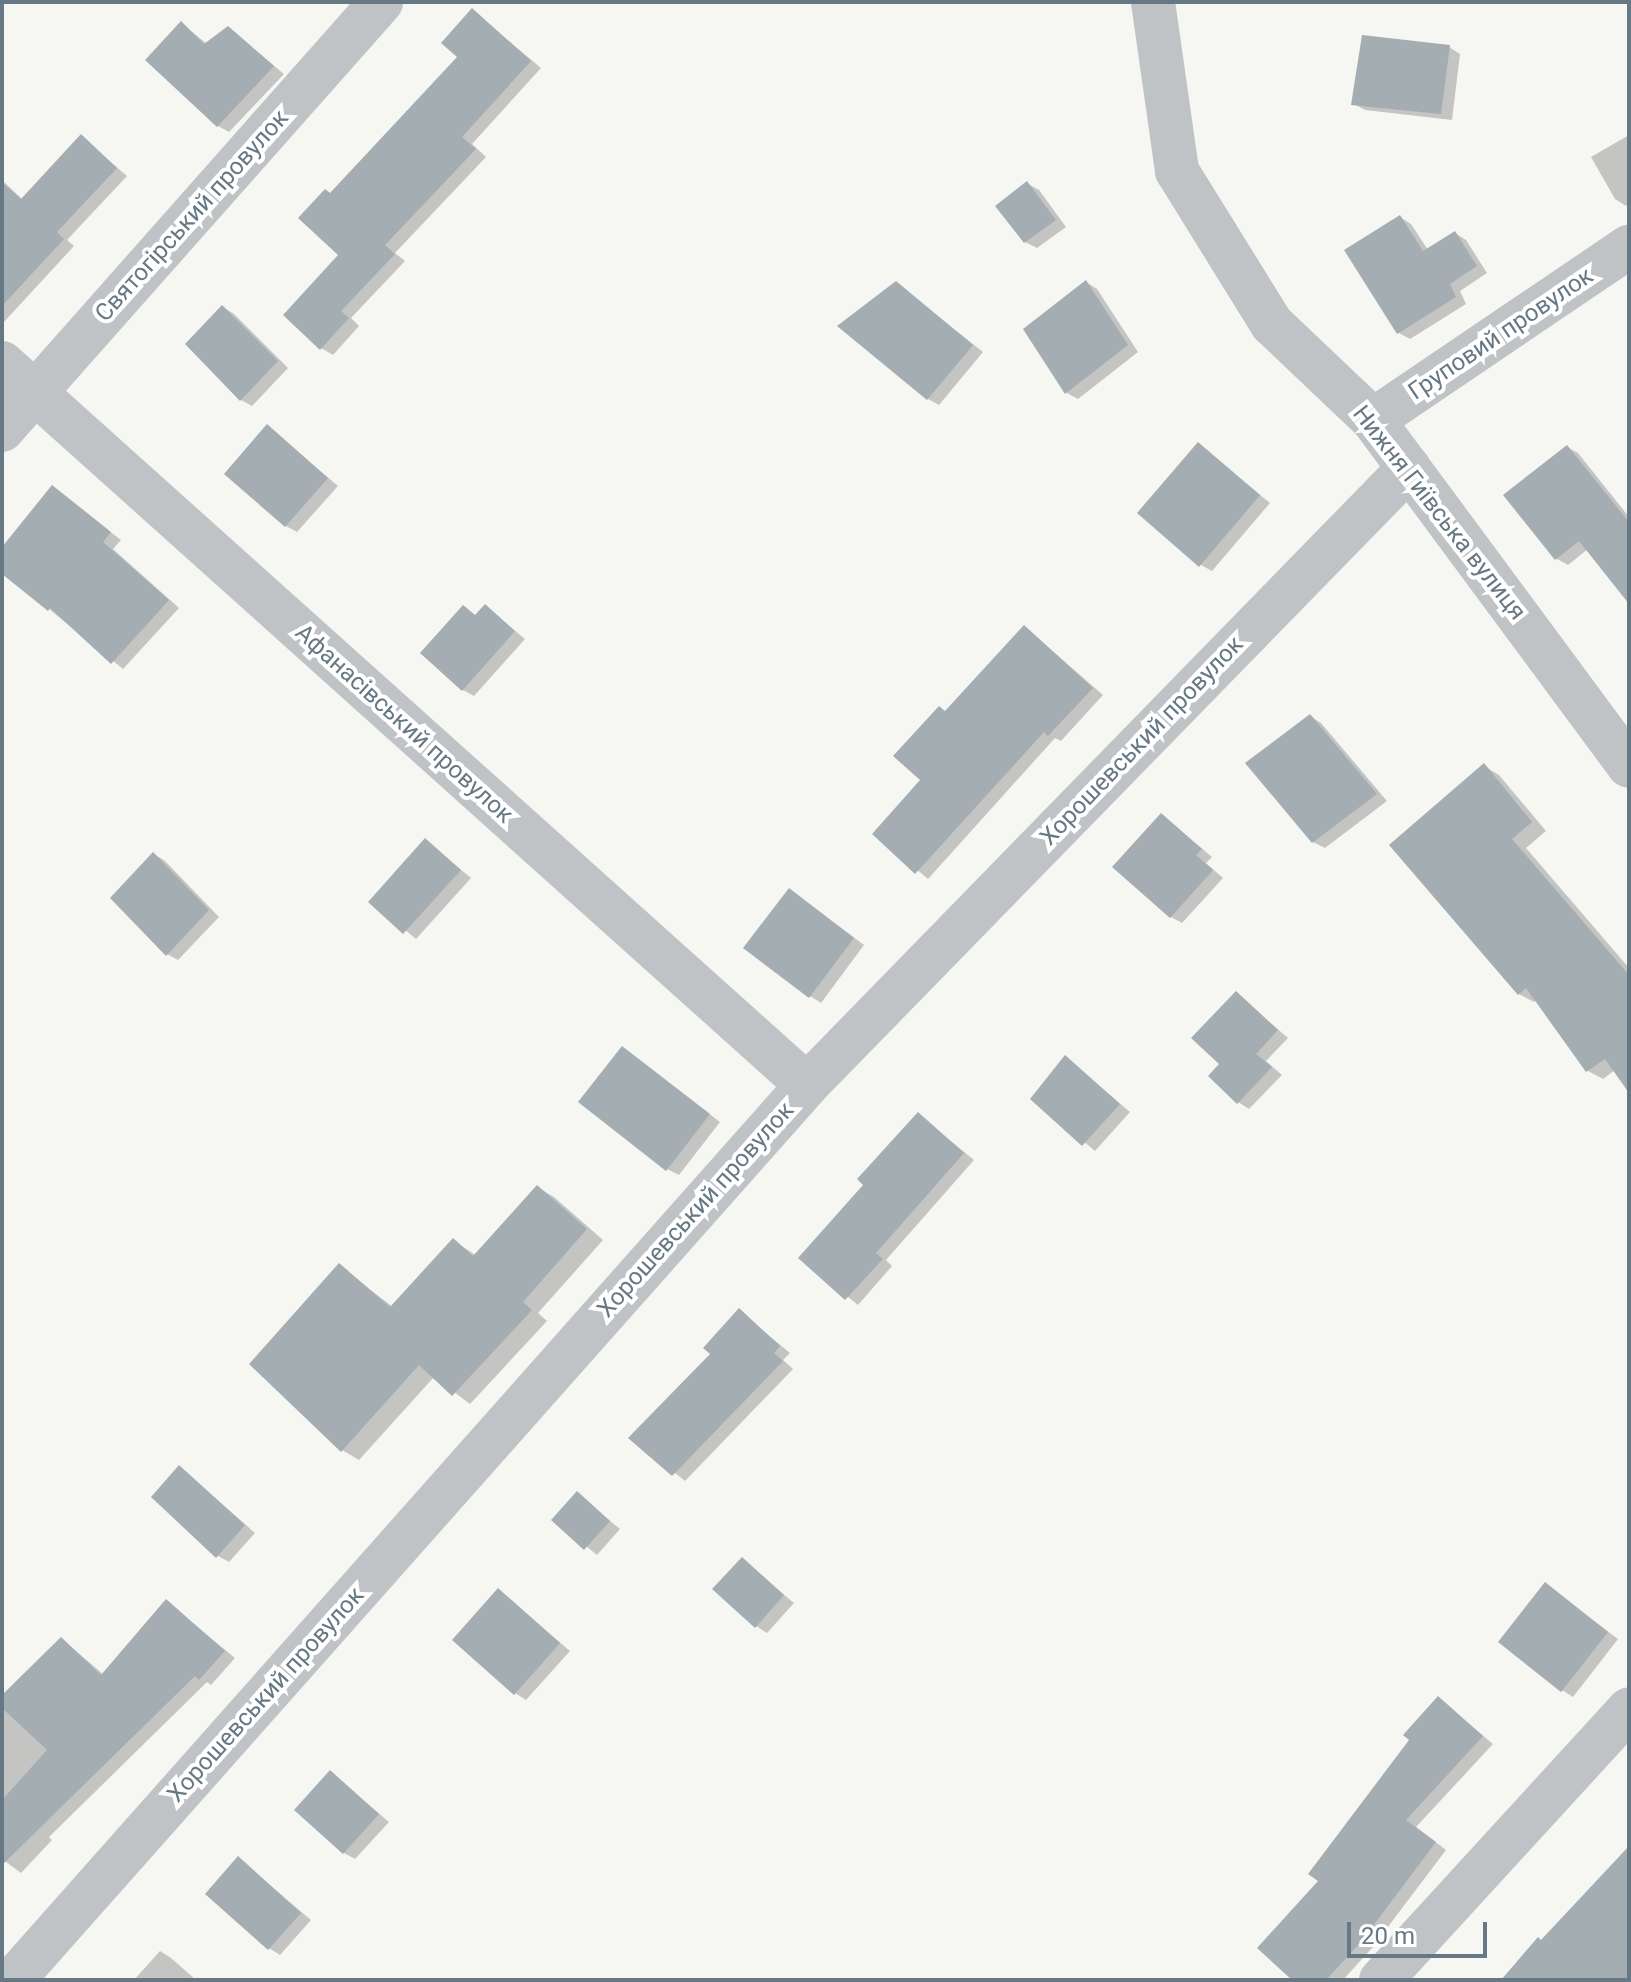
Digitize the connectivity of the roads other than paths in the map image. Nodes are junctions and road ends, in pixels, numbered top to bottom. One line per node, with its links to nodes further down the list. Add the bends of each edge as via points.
1 (381, 2): 5 (street, Святогірський провулок)
2 (1153, 2): 6 (street, Нижня Гиївська вулиця, via 1177,171 1272,324)
3 (1629, 247): 6 (street, Груповий провулок)
4 (2, 363): 5 (street, Афанасівський провулок)
5 (35, 393): 7 (street, Святогірський провулок); 10 (street, Афанасівський провулок)
6 (1373, 420): 8 (street, Нижня Гиївська вулиця)
7 (2, 430)
8 (1409, 468): 9 (street, Нижня Гиївська вулиця); 10 (street, Хорошевський провулок)
9 (1629, 766)
10 (807, 1085): 12 (street, Хорошевський провулок)
11 (1629, 1709): 13 (street)
12 (13, 1980)
13 (1381, 1980)

